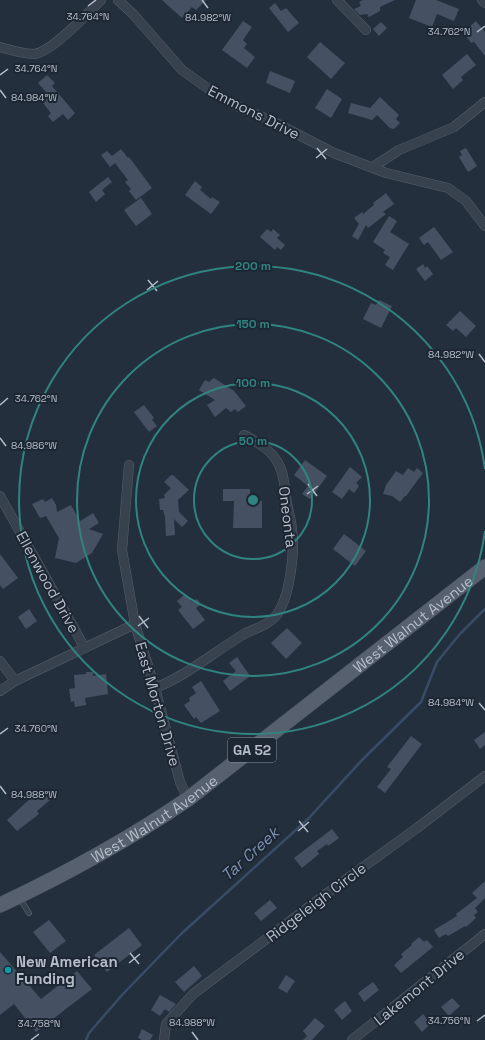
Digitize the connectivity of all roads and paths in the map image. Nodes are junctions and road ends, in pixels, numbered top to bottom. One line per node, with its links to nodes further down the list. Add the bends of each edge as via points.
1 (101, 0): 7 (street, via 53,45 35,54)
2 (118, 0): 9 (street, Emmons Drive, via 182,70 217,95 334,153)
3 (337, 0): 6 (street)
4 (482, 0): 5 (street)
5 (485, 3)
6 (366, 30)
7 (0, 47)
8 (485, 102): 9 (street, via 454,127 399,150)
9 (373, 167): 10 (street, Emmons Drive, via 386,173 448,188 466,201)
10 (485, 226)
11 (244, 435): 19 (street, Oneonta, via 269,452 277,461 283,476 292,530 293,560 282,606 275,617 263,626)
12 (129, 465): 15 (street, East Morton Drive, via 122,550)
13 (0, 496): 16 (street, Ellenwood Drive)
14 (485, 567): 22 (main road, West Walnut Avenue / GA 52)
15 (135, 624): 16 (street); 19 (street, East Morton Drive)
16 (84, 648): 18 (street)
17 (0, 661): 18 (street)
18 (15, 681): 20 (street)
19 (155, 688): 22 (street, East Morton Drive, via 180,782)
20 (0, 691)
21 (485, 776): 28 (street, Ridgeleigh Circle, via 193,994 166,1024)
22 (188, 798): 23 (main road, West Walnut Avenue / GA 52, via 98,856)
23 (18, 896): 24 (main road, West Walnut Avenue / GA 52); 25 (lane)
24 (0, 905)
25 (29, 913)
26 (485, 934): 27 (street, Lakemont Drive)
27 (362, 1033): 29 (street, Lakemont Drive); 30 (street)
28 (164, 1040)
29 (352, 1040)
30 (369, 1040)

